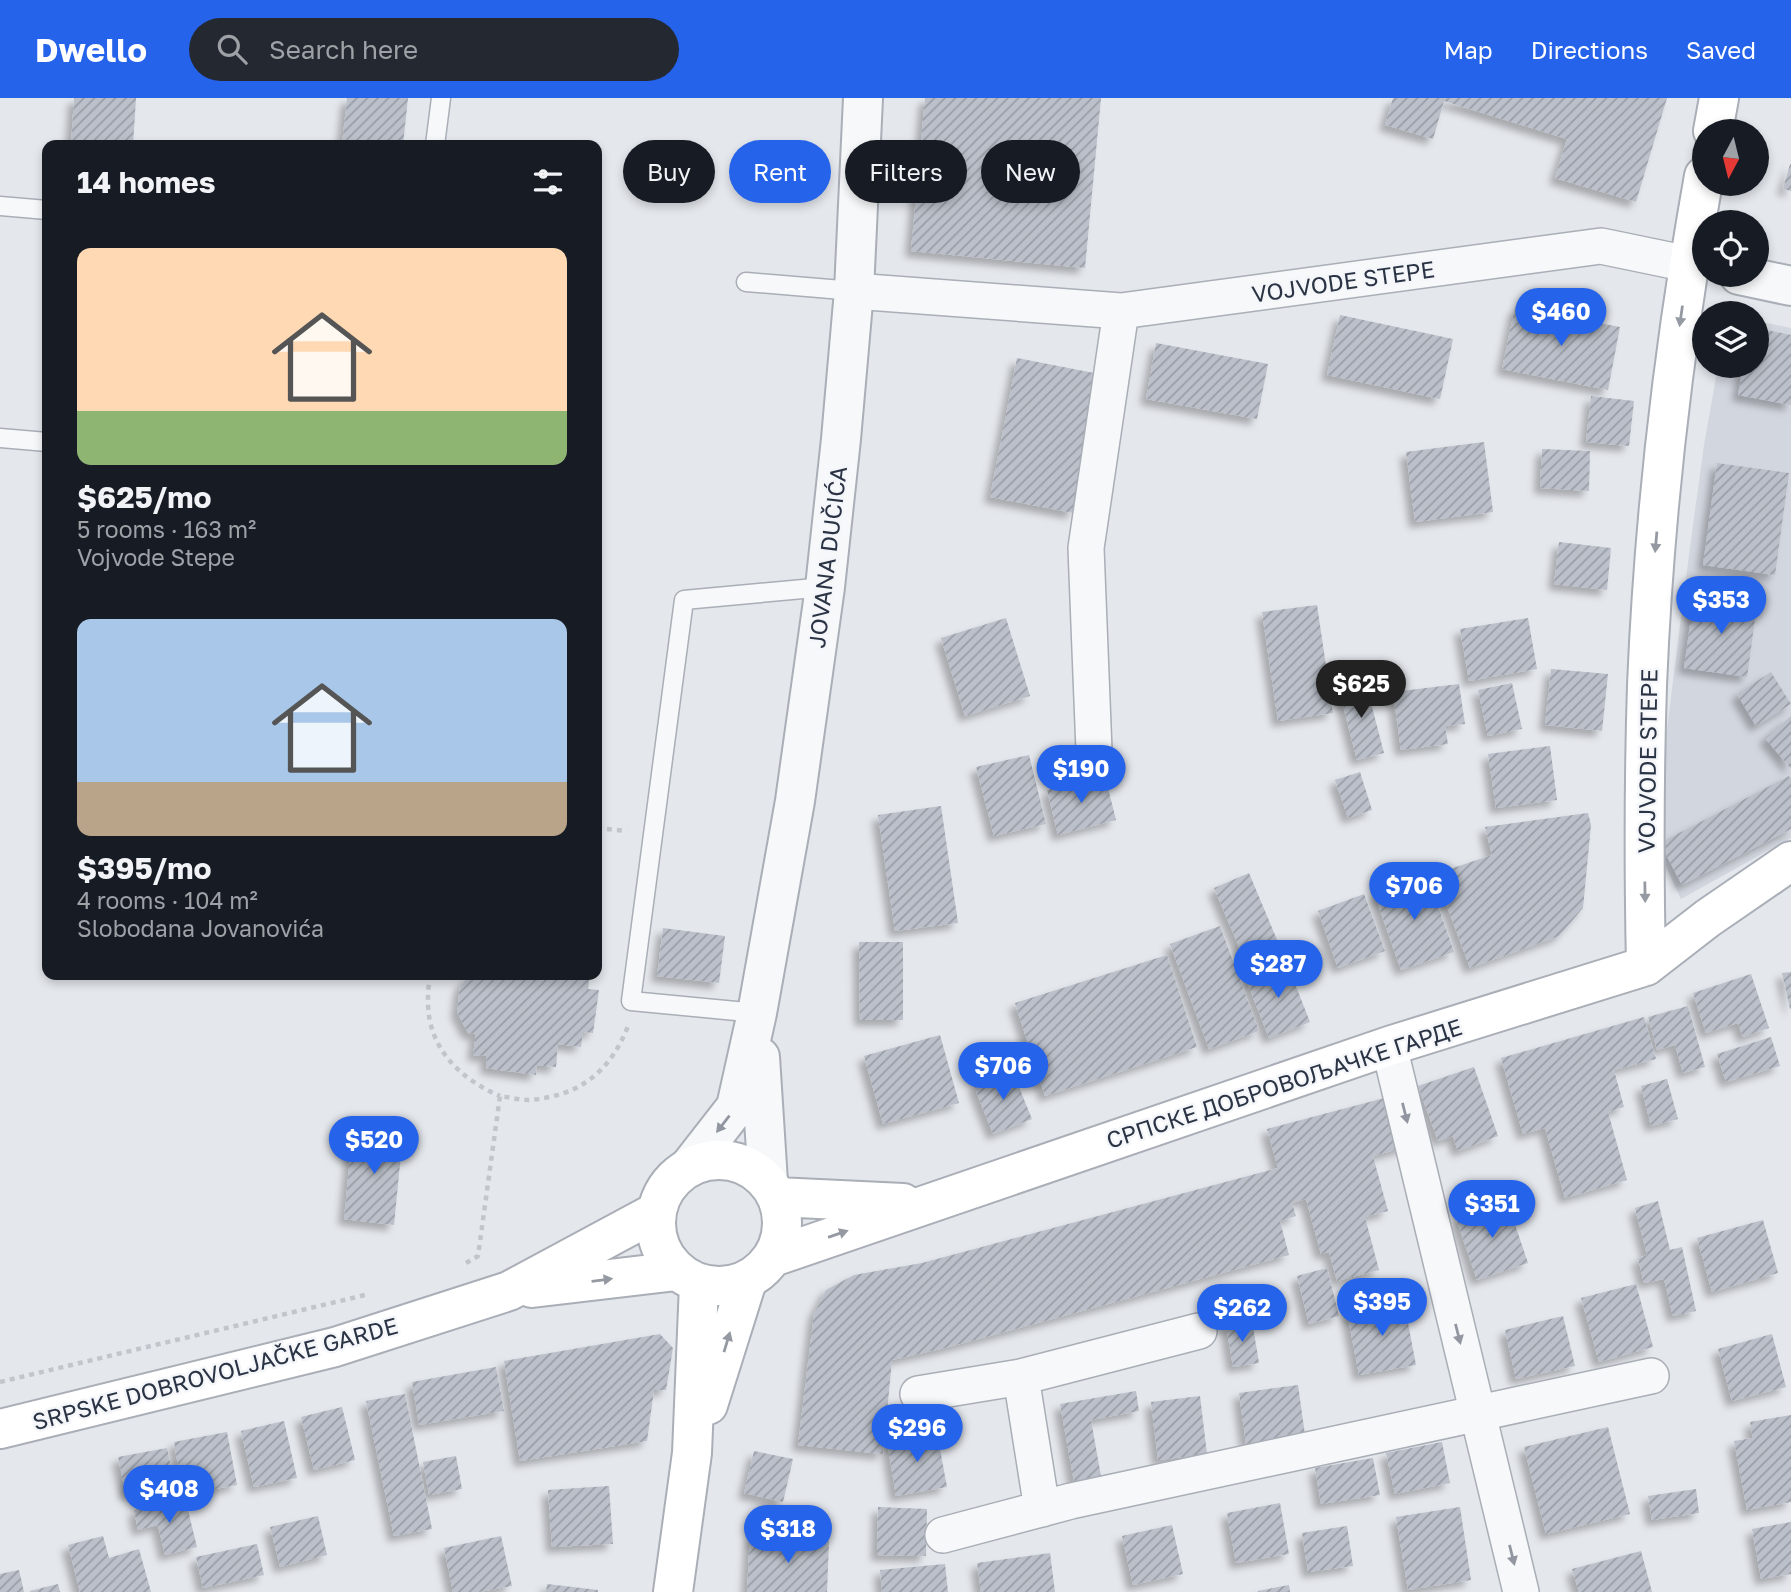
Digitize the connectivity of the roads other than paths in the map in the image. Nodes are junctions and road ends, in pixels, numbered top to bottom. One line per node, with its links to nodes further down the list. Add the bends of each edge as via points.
1 (441, 98): 5 (lane)
2 (863, 98): 13 (street, JOVANA DUČIĆA)
3 (1719, 98): 4 (main road)
4 (1715, 119)
5 (436, 140)
6 (0, 206): 7 (lane)
7 (42, 210)
8 (1692, 265): 14 (street, VOJVODE STEPE, via 1601,246)
9 (1769, 281): 11 (street)
10 (746, 282): 13 (lane)
11 (1791, 286)
12 (1692, 287): 20 (main road, VOJVODE STEPE, one-way to 20, via 1670,404 1655,556 1647,684)
13 (854, 291): 14 (street, VOJVODE STEPE); 17 (street, JOVANA DUČIĆA)
14 (1121, 311): 18 (street, via 1086,548)
15 (0, 438): 16 (lane)
16 (42, 442)
17 (825, 587): 21 (street, JOVANA DUČIĆA, via 795,801); 21 (lane, via 684,600 631,1001)
18 (1094, 751)
19 (1791, 861): 20 (main road, СРПСКЕ ДОБРОВОЉАЧКЕ ГАРДЕ)
20 (1646, 965): 22 (main road, СРПСКЕ ДОБРОВОЉАЧКЕ ГАРДЕ)
21 (757, 1013): 23 (street, one-way to 23, via 736,1107); 24 (street)
22 (1389, 1046): 25 (main road, СРПСКЕ ДОБРОВОЉАЧКЕ ГАРДЕ); 34 (street, one-way to 34)
23 (690, 1166): 24 (main road, via 718,1159 745,1165); 26 (main road, via 671,1181)
24 (773, 1189): 25 (main road); 27 (main road, via 783,1227 780,1242)
25 (923, 1204): 27 (main road, СРПСКЕ ДОБРОВОЉАЧКЕ ГАРДЕ, one-way to 25)
26 (656, 1212): 28 (main road, via 655,1229 666,1259); 29 (main road)
27 (760, 1269): 28 (main road, via 723,1287); 36 (main road, one-way to 27)
28 (688, 1278): 29 (main road, one-way to 28); 36 (main road)
29 (509, 1290): 35 (main road, SRPSKE DOBROVOLJAČKE GARDE, via 335,1347)
30 (1199, 1331): 32 (street)
31 (1651, 1376): 34 (street)
32 (1021, 1377): 33 (street); 37 (street)
33 (918, 1394)
34 (1478, 1414): 37 (street); 40 (street, one-way to 40)
35 (0, 1429)
36 (692, 1453): 39 (main road)
37 (1042, 1509): 38 (street)
38 (943, 1535)
39 (673, 1592)
40 (1521, 1592)

